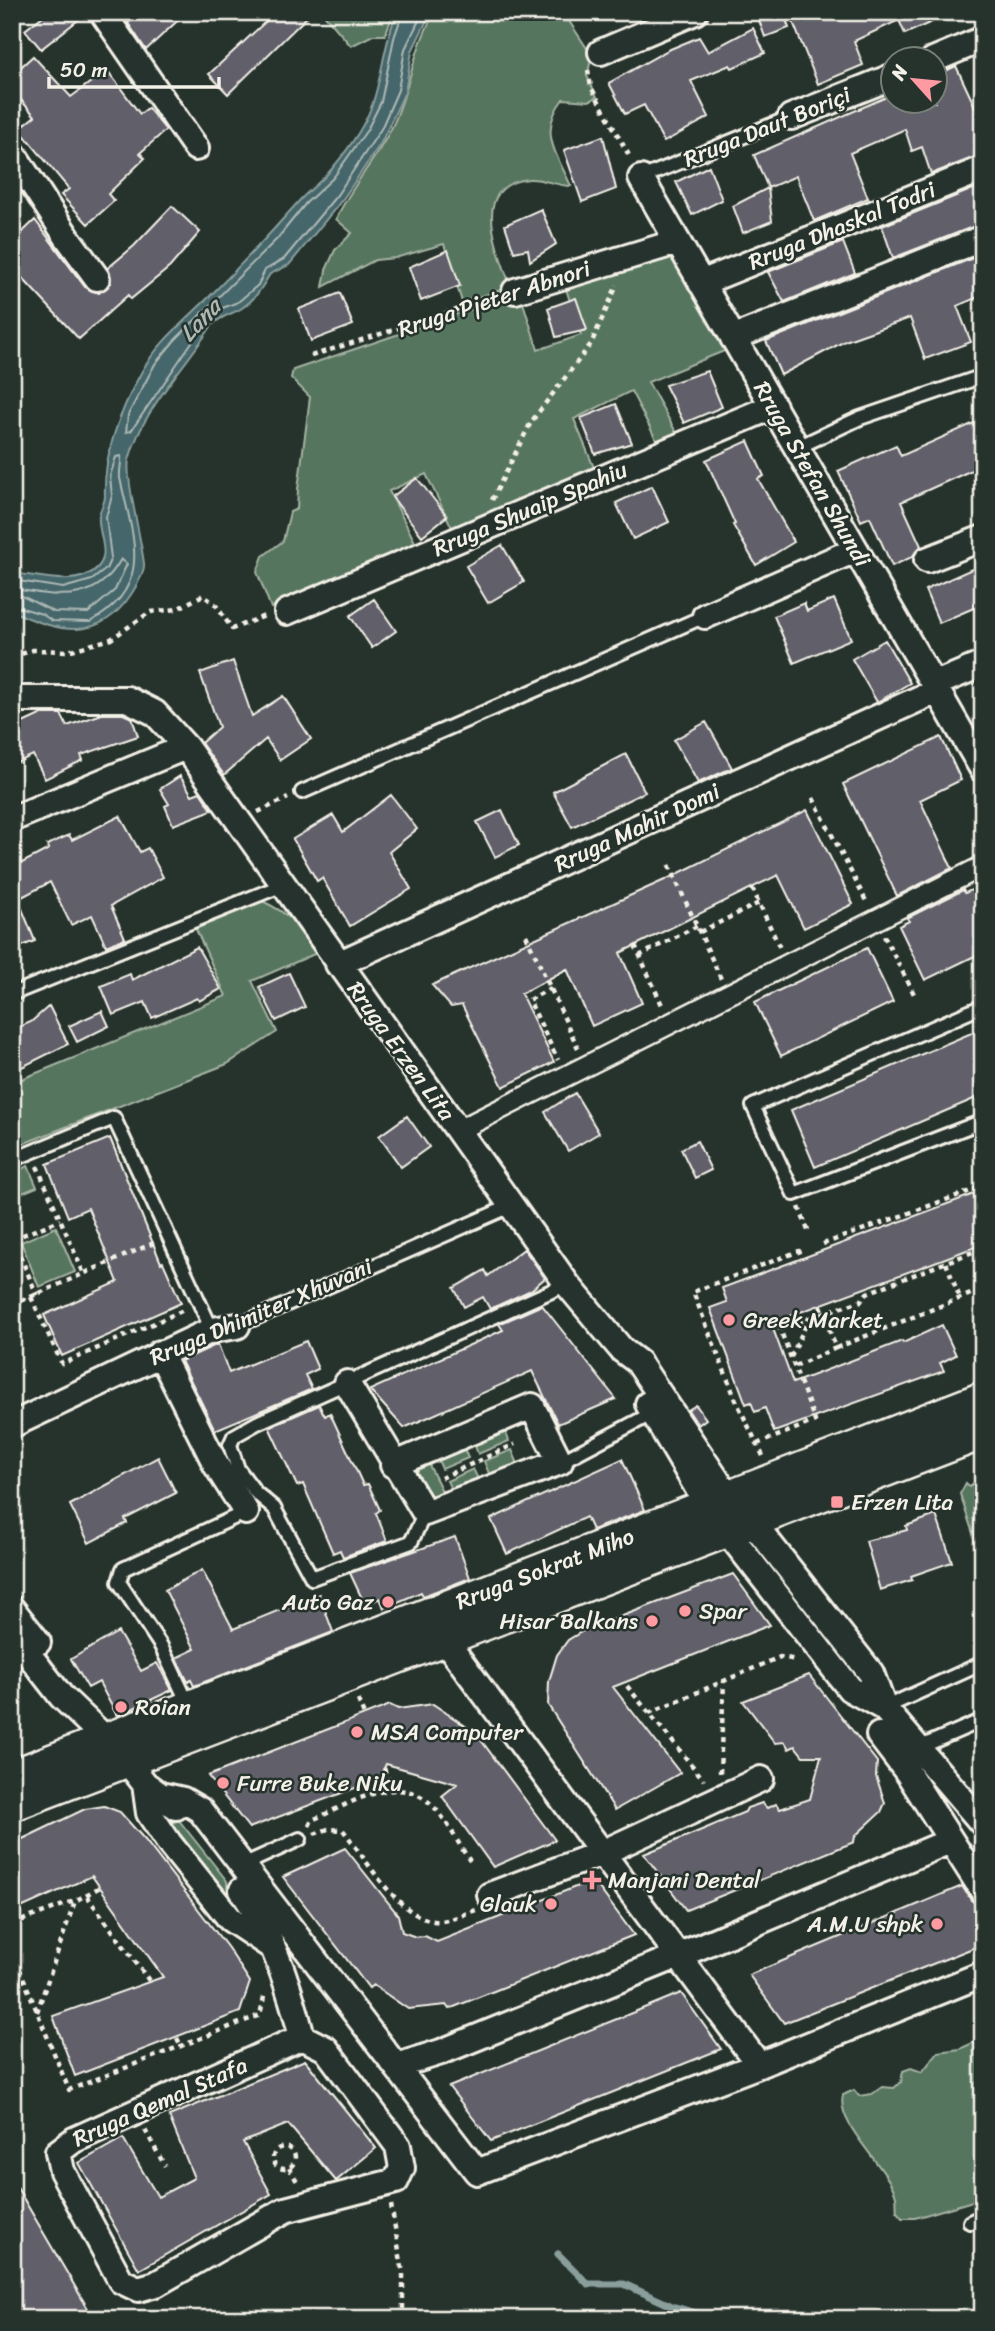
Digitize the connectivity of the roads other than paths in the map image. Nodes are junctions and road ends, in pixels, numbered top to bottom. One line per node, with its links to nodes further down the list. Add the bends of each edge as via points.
1 (102, 12): 8 (street)
2 (695, 12): 4 (street)
3 (983, 39): 5 (street)
4 (601, 52)
5 (950, 53)
6 (880, 82): 7 (street, Rruga Daut Boriçi)
7 (791, 117): 11 (lane, Rruga Daut Boriçi)
8 (196, 148)
9 (12, 152): 14 (street)
10 (983, 169): 15 (street, Rruga Dhaskal Todri)
11 (641, 178): 13 (street, Rruga Stefan Shundi)
12 (983, 238): 17 (street)
13 (677, 242): 15 (street, Rruga Stefan Shundi); 16 (street, Rruga Pjeter Abnori)
14 (97, 278)
15 (701, 283): 17 (street, Rruga Stefan Shundi)
16 (515, 291)
17 (733, 338): 19 (street, Rruga Stefan Shundi)
18 (983, 376): 20 (lane, via 860,418)
19 (774, 406): 20 (street, Rruga Stefan Shundi); 24 (street, Rruga Shuaip Spahiu)
20 (796, 448): 22 (street, Rruga Stefan Shundi)
21 (983, 538): 23 (street)
22 (855, 550): 25 (street); 27 (street, Rruga Stefan Shundi)
23 (927, 560)
24 (287, 612)
25 (705, 616): 31 (lane)
26 (983, 664): 27 (street, Rruga Mahir Domi)
27 (935, 688): 30 (street, Rruga Stefan Shundi); 35 (street, Rruga Mahir Domi)
28 (12, 699): 29 (street, Rruga Erzen Lita, via 127,699 155,713)
29 (186, 747): 32 (street); 34 (street, Rruga Erzen Lita)
30 (983, 770)
31 (302, 792)
32 (12, 819)
33 (983, 866): 39 (street)
34 (283, 885): 35 (street, Rruga Erzen Lita); 36 (lane)
35 (338, 964): 39 (street, Rruga Erzen Lita)
36 (12, 994)
37 (983, 1006): 38 (lane, via 753,1106 794,1194)
38 (983, 1121)
39 (459, 1130): 41 (street, Rruga Erzen Lita)
40 (12, 1160): 44 (lane, via 114,1118)
41 (513, 1205): 42 (street, Rruga Erzen Lita); 43 (lane, Rruga Dhimiter Xhuvani)
42 (567, 1284): 45 (street, Rruga Erzen Lita); 47 (lane)
43 (237, 1326): 44 (street, Rruga Dhimiter Xhuvani)
44 (212, 1329): 46 (street, Rruga Dhimiter Xhuvani)
45 (622, 1350): 49 (street, Rruga Erzen Lita); 56 (street, Rruga Erzen Lita, via 638,1362)
46 (160, 1353): 50 (street, Rruga Dhimiter Xhuvani); 54 (street, via 216,1465)
47 (347, 1383): 53 (street); 55 (lane, via 234,1436 230,1445 239,1469 274,1508 312,1578 411,1542)
48 (983, 1399): 56 (main road, Rruga Sokrat Miho)
49 (653, 1413): 52 (lane); 56 (street, Rruga Erzen Lita)
50 (12, 1425)
51 (983, 1431): 56 (main road, Rruga Sokrat Miho)
52 (560, 1462): 53 (street, via 533,1406); 55 (street)
53 (393, 1465): 55 (street)
54 (246, 1512): 62 (lane, via 123,1569 120,1582 161,1646)
55 (425, 1513)
56 (728, 1513): 59 (main road, Rruga Sokrat Miho); 61 (street, via 850,1689); 62 (main road, Rruga Sokrat Miho)
57 (12, 1609): 66 (street)
58 (12, 1633): 66 (street, via 61,1696)
59 (444, 1639): 66 (main road, Rruga Sokrat Miho); 73 (street)
60 (983, 1663): 61 (lane)
61 (884, 1708): 64 (lane); 65 (street)
62 (190, 1709): 66 (main road, Rruga Sokrat Miho)
63 (983, 1720): 65 (lane)
64 (879, 1735): 65 (street)
65 (907, 1754): 70 (street); 72 (street)
66 (126, 1760): 67 (main road); 69 (main road); 74 (street, via 200,1810); 79 (street, via 224,1862 261,1916)
67 (12, 1778)
68 (761, 1779): 73 (street)
69 (12, 1803)
70 (981, 1818)
71 (300, 1839): 74 (lane)
72 (950, 1841): 75 (street); 77 (street)
73 (602, 1853): 76 (street); 77 (street)
74 (243, 1866): 81 (street)
75 (983, 1891)
76 (490, 1895)
77 (680, 1955): 80 (street); 81 (street)
78 (983, 1974): 80 (street)
79 (302, 2037): 79 (street, Rruga Qemal Stafa, via 326,2049 398,2146 402,2168 396,2181 285,2210 156,2284 138,2289 121,2281 62,2171 57,2157 63,2146)
80 (760, 2065): 81 (street, via 477,2172)
81 (397, 2066)
82 (983, 2216): 83 (lane)
83 (970, 2222)

